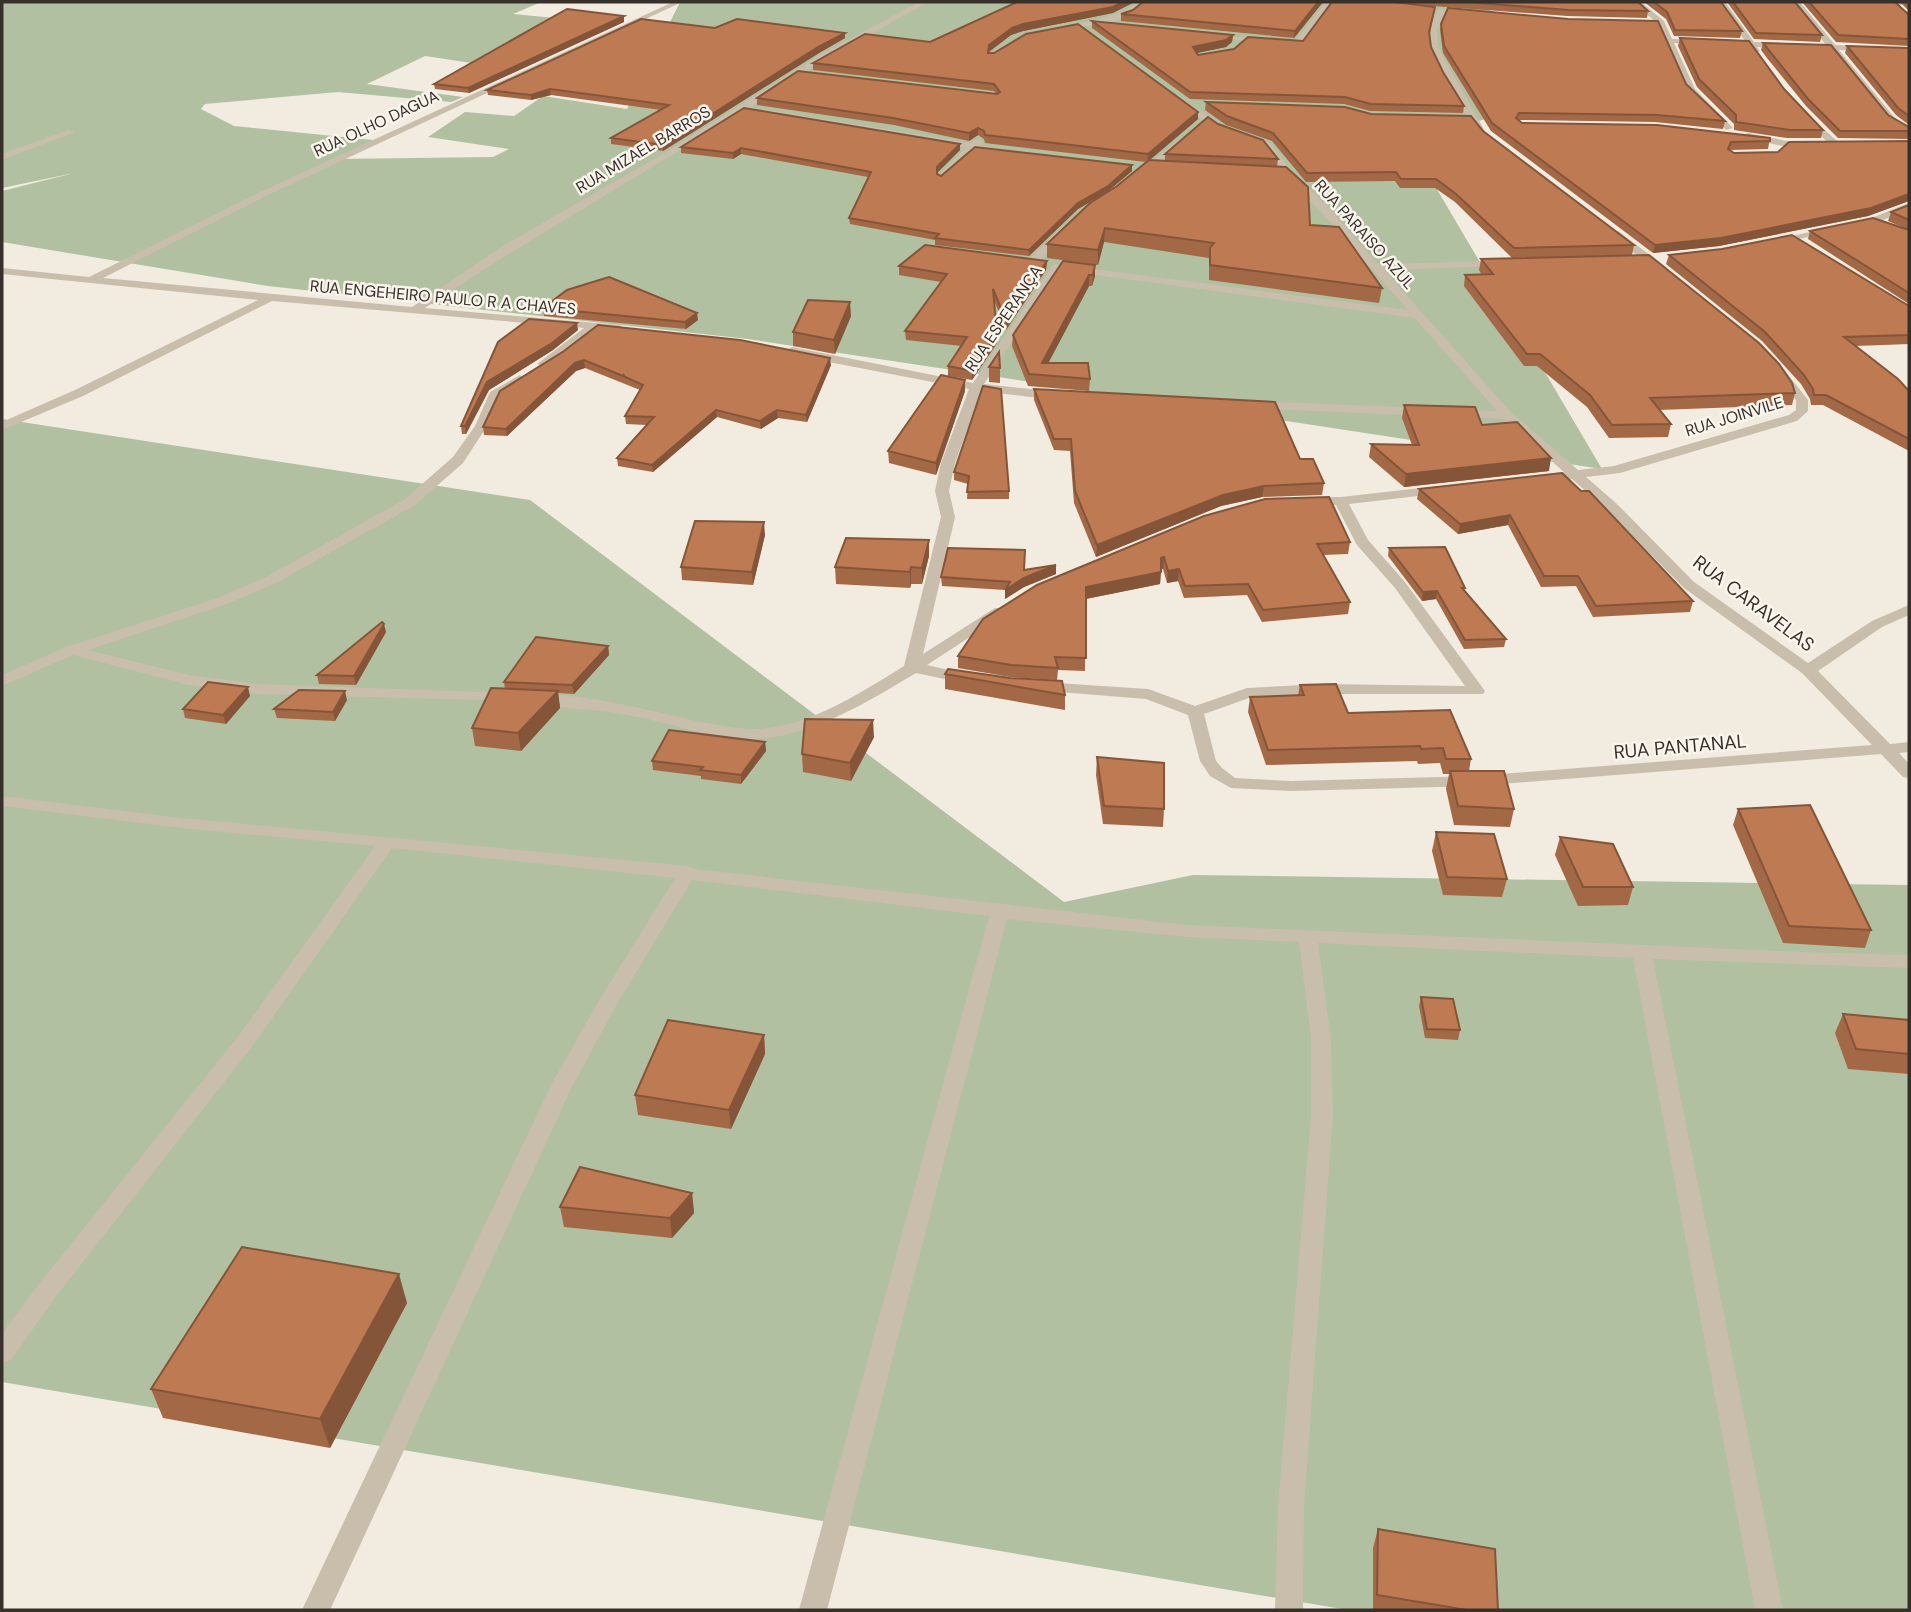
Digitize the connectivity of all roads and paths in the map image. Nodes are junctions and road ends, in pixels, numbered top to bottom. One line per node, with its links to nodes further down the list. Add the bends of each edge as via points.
1 (678, 2): 75 (street, RUA OLHO DAGUA)
2 (924, 2): 27 (street, RUA MIZAEL BARROS)
3 (1143, 2): 13 (street, via 1128,13)
4 (1330, 2): 19 (street, via 1297,44)
5 (1637, 2): 14 (street)
6 (1722, 2): 21 (street)
7 (1796, 2): 22 (street)
8 (1893, 2): 9 (street); 11 (street)
9 (1909, 3)
10 (1429, 8): 36 (street, via 1446,10 1432,32 1434,51)
11 (1901, 10)
12 (1649, 22): 14 (street)
13 (1096, 23): 15 (street); 16 (street)
14 (1661, 23): 20 (street)
15 (1123, 26)
16 (1081, 27): 17 (street); 25 (street, via 1027,35)
17 (1091, 35)
18 (1201, 36): 19 (street)
19 (1245, 39): 24 (street)
20 (1671, 41): 21 (street); 38 (street, via 1692,90)
21 (1751, 44): 22 (street); 26 (street)
22 (1833, 47): 23 (street); 41 (street, via 1891,119)
23 (1909, 50)
24 (1230, 51)
25 (993, 56)
26 (1759, 56)
27 (799, 74): 28 (street); 32 (street, RUA MIZAEL BARROS)
28 (812, 75)
29 (1176, 97): 30 (street, RUA PARAISO AZUL)
30 (1186, 104): 31 (street); 34 (street, RUA PARAISO AZUL)
31 (1209, 104)
32 (741, 108): 44 (street); 77 (street, RUA MIZAEL BARROS)
33 (1800, 111): 43 (street, via 1827,139)
34 (1207, 119): 37 (street); 54 (street, RUA PARAISO AZUL, via 1267,145)
35 (1461, 119): 36 (street)
36 (1472, 119): 45 (street)
37 (1197, 128)
38 (1729, 128)
39 (71, 132): 50 (street)
40 (1719, 132): 46 (street)
41 (1909, 132)
42 (1188, 136): 52 (street)
43 (1847, 143)
44 (975, 144): 49 (street); 55 (street)
45 (1497, 144)
46 (1787, 144): 47 (street); 48 (street)
47 (1799, 144)
48 (1776, 150)
49 (1010, 152)
50 (2, 157)
51 (1124, 165): 52 (street)
52 (1156, 168): 56 (street, via 1144,169)
53 (1275, 175): 54 (street)
54 (1289, 175): 72 (street, RUA PARAISO AZUL)
55 (942, 177)
56 (1134, 178)
57 (1909, 206): 59 (street)
58 (1076, 220): 69 (street, RUA ESPERANÇA)
59 (1872, 221): 61 (street); 62 (street)
60 (1606, 226): 67 (street)
61 (1885, 226)
62 (1793, 238): 63 (street); 64 (street)
63 (1768, 242)
64 (1811, 249)
65 (1670, 258): 67 (street)
66 (1625, 260): 67 (street)
67 (1650, 260): 74 (street)
68 (1019, 261): 69 (street)
69 (1032, 263): 71 (street)
70 (1519, 263): 72 (street)
71 (1056, 267): 78 (street); 83 (street, RUA ESPERANÇA)
72 (1373, 267): 78 (street, RUA PARAISO AZUL)
73 (2, 271): 75 (street, RUA ENGEHEIRO PAULO R A CHAVES)
74 (1671, 277)
75 (91, 279): 76 (street, RUA ENGEHEIRO PAULO R A CHAVES)
76 (270, 298): 77 (street, RUA ENGEHEIRO PAULO R A CHAVES); 87 (street)
77 (416, 308): 79 (street, RUA ENGEHEIRO PAULO R A CHAVES)
78 (1418, 315): 86 (street, RUA PARAISO AZUL)
79 (595, 326): 80 (street, RUA ENGEHEIRO PAULO R A CHAVES); 95 (street, via 494,395 481,426 457,460 410,502 271,580 222,601)
80 (634, 329)
81 (782, 349): 83 (street)
82 (1772, 363): 88 (street, RUA JOINVILE, via 1802,400 1802,411 1793,418 1615,470)
83 (976, 387): 84 (street); 96 (street, RUA ESPERANÇA, via 948,463 942,491 948,517)
84 (1069, 396)
85 (1239, 404): 86 (street)
86 (1507, 415): 88 (street, RUA CARAVELAS)
87 (2, 426)
88 (1572, 475): 89 (street); 97 (street, RUA CARAVELAS, via 1612,507 1689,585)
89 (1532, 479)
90 (1454, 488): 92 (street)
91 (1294, 501): 92 (street)
92 (1341, 501): 101 (street, via 1362,542 1400,585 1477,691 1323,689 1247,694)
93 (1010, 605): 96 (street)
94 (1909, 609): 97 (street, via 1877,624)
95 (71, 650): 96 (street, via 188,680 257,689 571,702 642,712 724,732 757,734 787,730 826,714); 98 (street)
96 (912, 667): 99 (street)
97 (1808, 670): 103 (street, RUA CARAVELAS)
98 (2, 681)
99 (984, 681)
100 (1024, 686): 101 (street, via 1148,694)
101 (1195, 712): 103 (street, RUA PANTANAL, via 1208,761 1231,783 1476,781 1678,769)
102 (1909, 747): 103 (street, RUA PANTANAL)
103 (1886, 749): 104 (street, RUA CARAVELAS)
104 (1909, 773)
105 (2, 801): 106 (street)
106 (387, 842): 107 (street); 112 (street, via 247,1039)
107 (688, 872): 108 (street); 113 (street, via 561,1087)
108 (1000, 911): 109 (street, via 1187,931); 114 (street)
109 (1308, 937): 110 (street); 115 (street, via 1321,1039 1322,1115 1291,1506)
110 (1642, 952): 111 (street); 116 (street)
111 (1909, 961)
112 (2, 1353)
113 (316, 1610)
114 (813, 1610)
115 (1289, 1610)
116 (1769, 1610)

